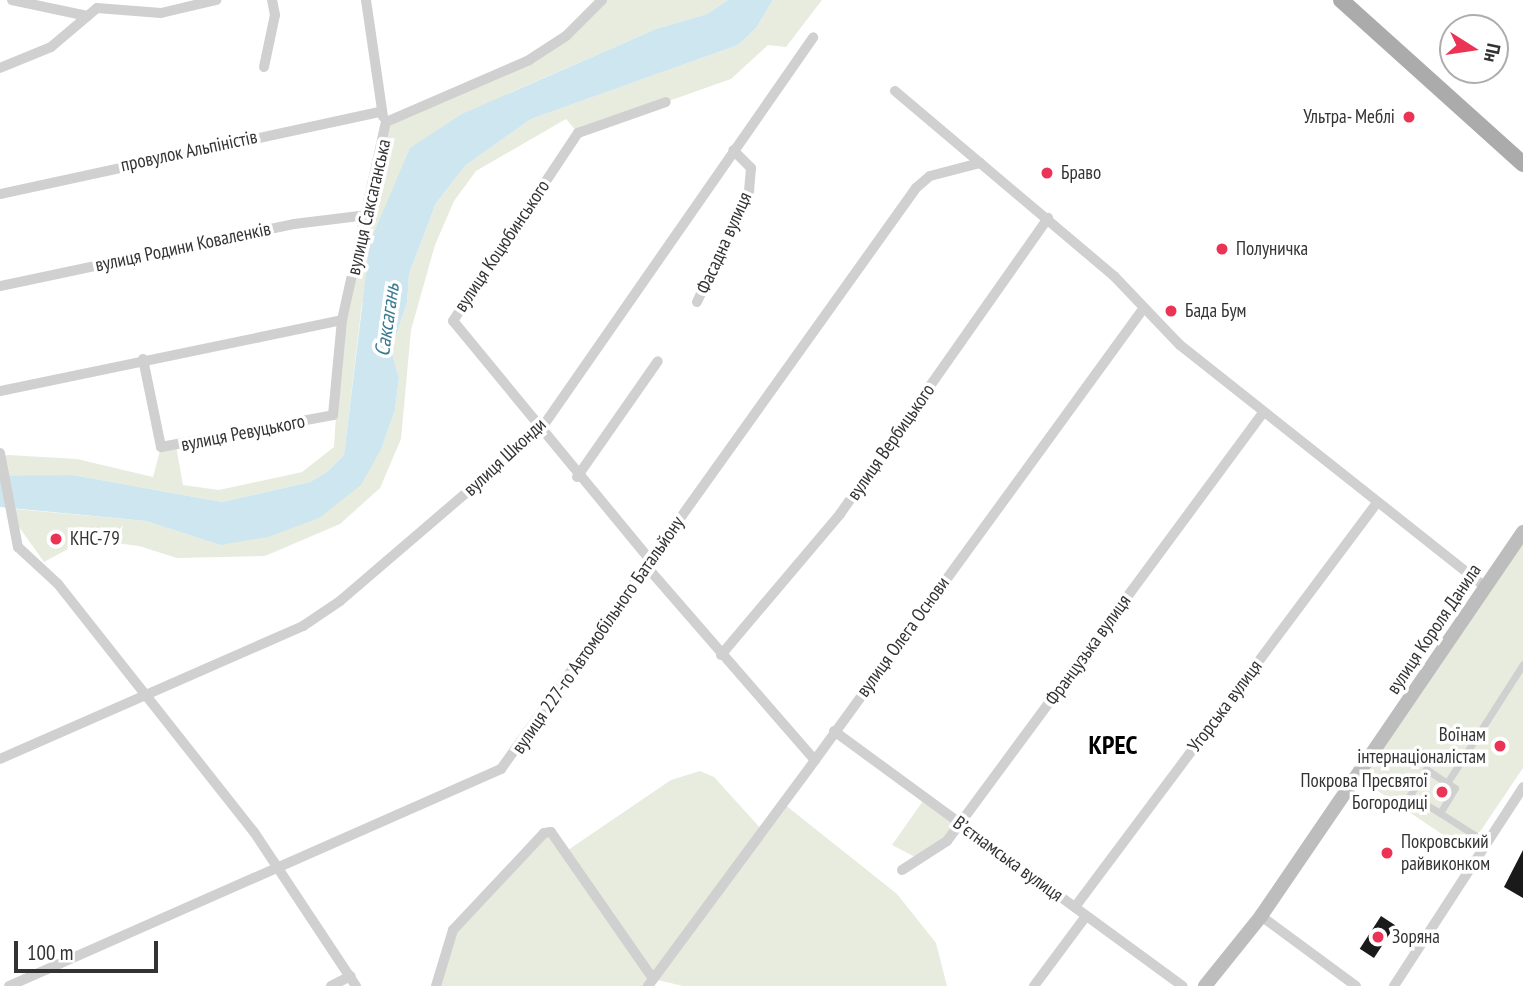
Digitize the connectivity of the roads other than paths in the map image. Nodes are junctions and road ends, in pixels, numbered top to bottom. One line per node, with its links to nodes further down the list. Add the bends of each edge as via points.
1 (12, 0): 8 (street)
2 (216, 0): 7 (street, via 161,13)
3 (272, 0): 10 (street, via 275,15)
4 (366, 0): 14 (street)
5 (601, 0): 15 (street, вулиця Саксаганська, via 566,36 529,60)
6 (1341, 0): 18 (main road)
7 (97, 4): 8 (street)
8 (86, 16): 11 (street, via 51,47)
9 (813, 37): 16 (street, вулиця Шконди)
10 (264, 67)
11 (0, 68)
12 (895, 91): 17 (street)
13 (666, 102): 31 (street, вулиця Коцюбинського, via 578,134 455,315 455,326)
14 (379, 112): 15 (street); 19 (street, провулок Альпіністів)
15 (386, 122): 20 (street, вулиця Саксаганська)
16 (733, 150): 23 (street, Фасадна вулиця, via 751,169 749,191); 31 (street, вулиця Шконди)
17 (981, 163): 21 (street); 36 (street, вулиця 227-го Автомобільного Батальйону, via 930,176 915,188)
18 (1523, 164)
19 (0, 194)
20 (368, 215): 22 (street, вулиця Родини Коваленків, via 294,224); 25 (street, вулиця Саксаганська)
21 (1048, 218): 24 (street); 38 (street, вулиця Вербицького, via 840,514)
22 (0, 286)
23 (697, 302)
24 (1143, 309): 29 (street); 41 (street, вулиця Олега Основи)
25 (342, 320): 26 (street); 30 (street, вулиця Саксаганська)
26 (143, 359): 28 (street); 30 (street, вулиця Ревуцького, via 161,447)
27 (658, 361): 33 (street)
28 (0, 391)
29 (1262, 414): 34 (street); 47 (street, Французька вулиця)
30 (333, 415)
31 (541, 429): 33 (street, вулиця Коцюбинського); 40 (street, вулиця Шконди, via 323,613)
32 (0, 453): 40 (street, via 18,547 52,578)
33 (577, 477): 36 (street, вулиця Коцюбинського)
34 (1376, 504): 37 (street); 51 (street, Угорська вулиця)
35 (1523, 532): 37 (main road, вулиця Короля Данила)
36 (649, 564): 38 (street); 49 (street, вулиця 227-го Автомобільного Батальйону, via 501,769)
37 (1486, 587): 53 (main road, вулиця Короля Данила)
38 (721, 655): 43 (street)
39 (1523, 664): 44 (street)
40 (143, 696): 42 (street, вулиця Шконди); 49 (street)
41 (834, 731): 43 (street, вулиця Олега Основи); 47 (street, Вʼєтнамська вулиця)
42 (0, 759)
43 (815, 760): 55 (street, вулиця Олега Основи)
44 (1447, 783): 46 (street, via 1455,788); 46 (street, via 1426,769 1410,795)
45 (1523, 787): 48 (street)
46 (1440, 814): 48 (street)
47 (960, 824): 50 (street, Французька вулиця, via 947,841); 51 (street, Вʼєтнамська вулиця)
48 (1487, 843): 63 (street)
49 (280, 867): 54 (street); 56 (street, вулиця 227-го Автомобільного Батальйону)
50 (902, 870)
51 (1075, 907): 52 (street, Вʼєтнамська вулиця)
52 (1086, 916): 59 (street); 60 (street, Вʼєтнамська вулиця)
53 (1261, 916): 61 (main road, вулиця Короля Данила); 62 (street)
54 (353, 981): 57 (street)
55 (651, 982): 58 (street, via 551,832 544,833 453,930)
56 (9, 986)
57 (331, 986)
58 (436, 986)
59 (1034, 986)
60 (1183, 986)
61 (1205, 986)
62 (1356, 986)
63 (1394, 986)

